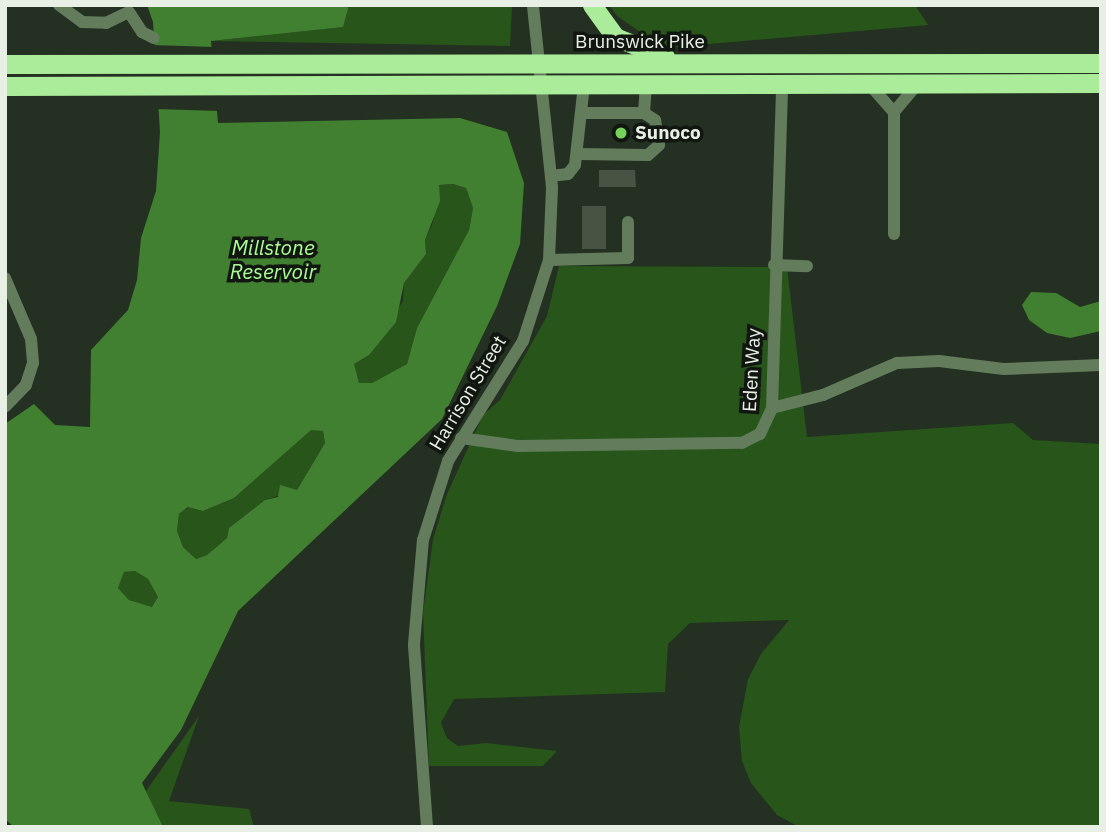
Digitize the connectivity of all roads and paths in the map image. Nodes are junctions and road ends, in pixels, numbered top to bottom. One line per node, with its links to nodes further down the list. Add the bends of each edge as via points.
1 (59, 5): 4 (street, via 82,22 106,23 129,12 142,32)
2 (533, 5): 7 (street, Harrison Street)
3 (592, 5): 8 (highway, via 608,30 632,47)
4 (155, 38)
5 (1101, 63): 8 (highway, Brunswick Pike)
6 (5, 64): 9 (highway, via 101,64)
7 (537, 64): 8 (highway, Brunswick Pike); 9 (highway, Brunswick Pike, via 179,66); 14 (street, Harrison Street)
8 (707, 65)
9 (149, 76): 13 (highway); 14 (highway, via 187,86)
10 (1101, 83): 12 (highway)
11 (584, 85): 14 (highway); 15 (highway); 19 (street)
12 (917, 85): 16 (highway); 18 (street)
13 (5, 86)
14 (541, 86): 22 (street, Harrison Street)
15 (646, 86): 17 (highway); 20 (street)
16 (872, 86): 17 (highway); 18 (street)
17 (782, 87): 26 (street, Eden Way)
18 (894, 111): 24 (street)
19 (582, 113): 20 (street); 21 (street)
20 (644, 113): 21 (street, via 655,120 659,145 648,155)
21 (578, 154): 22 (street, via 568,174)
22 (551, 176): 25 (street, Harrison Street)
23 (628, 222): 25 (street, via 628,258)
24 (894, 234)
25 (549, 260): 32 (street, Harrison Street, via 523,341)
26 (774, 265): 27 (street); 31 (street, Eden Way)
27 (807, 266)
28 (5, 278): 30 (street, via 31,339 33,363 26,385)
29 (1101, 365): 31 (street, via 1004,369 939,360 897,363 823,395)
30 (5, 407)
31 (772, 408): 32 (street, Eden Way, via 767,426 742,443 518,446)
32 (461, 438): 33 (street, Harrison Street, via 434,499 415,604)
33 (427, 827)

